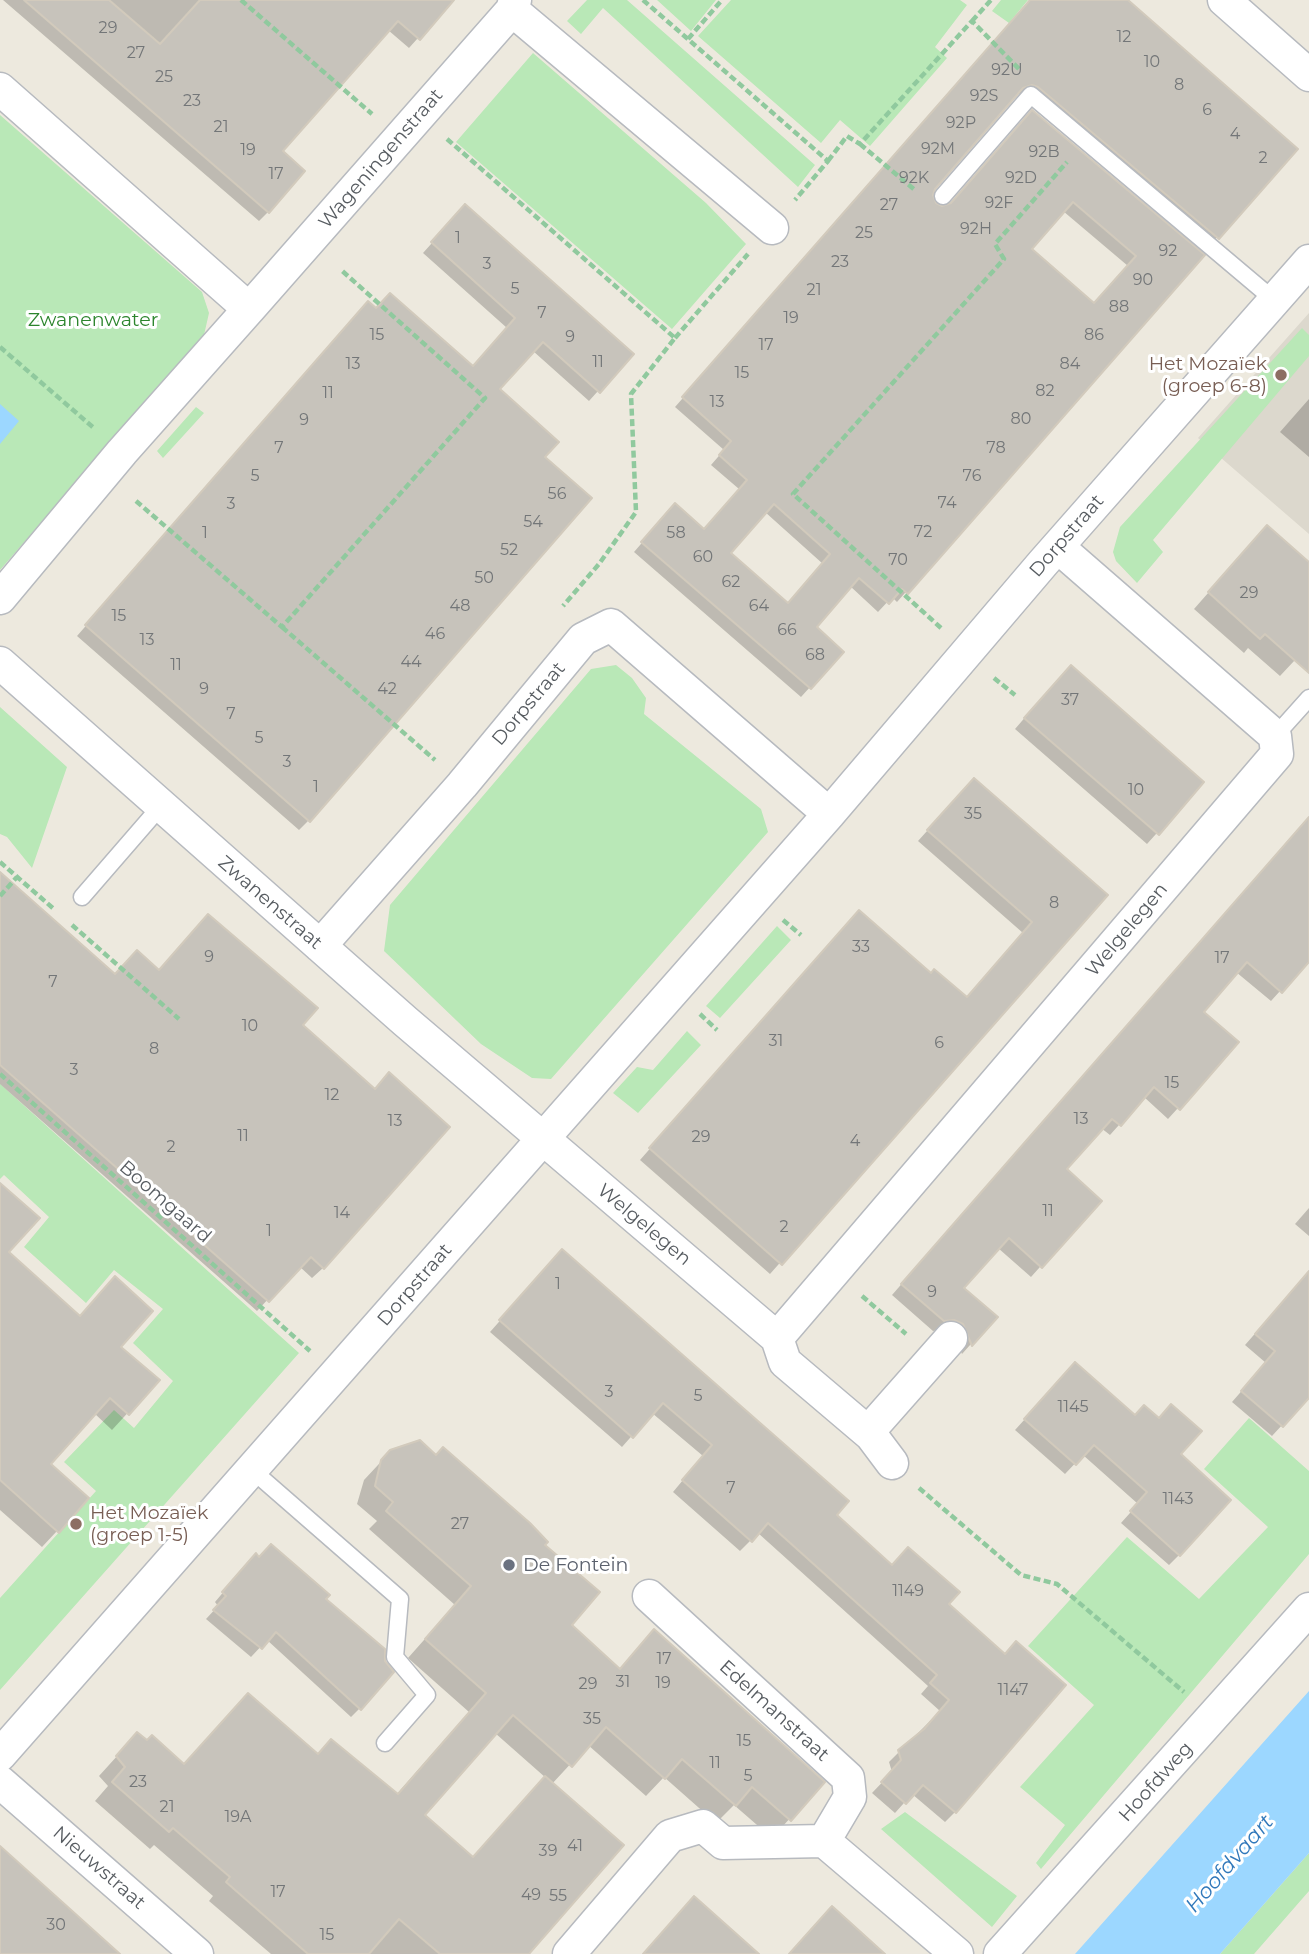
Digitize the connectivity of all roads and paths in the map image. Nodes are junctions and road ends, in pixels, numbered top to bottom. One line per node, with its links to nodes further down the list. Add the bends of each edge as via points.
1 (242, 0): 12 (path)
2 (643, 0): 3 (path, via 688,38)
3 (722, 0)
4 (990, 0): 7 (path)
5 (1224, 0): 8 (street)
6 (514, 5): 11 (street, Wageningenstraat); 17 (street, Wageningenstraat)
7 (972, 21): 10 (path, via 1028,79); 14 (path)
8 (1309, 75)
9 (0, 89): 21 (street)
10 (1031, 95): 13 (lane); 16 (lane)
11 (421, 114): 12 (street, Wageningenstraat); 28 (path, via 675,338 631,394 636,512 562,607)
12 (399, 138): 21 (street, Wageningenstraat)
13 (1086, 141): 20 (lane); 29 (path, via 995,244 1004,259 793,494)
14 (860, 144): 15 (path, via 847,136); 16 (path, via 916,191)
15 (828, 161)
16 (943, 196)
17 (772, 228)
18 (1309, 261): 20 (street, Dorpstraat)
19 (340, 269): 27 (path, via 485,398)
20 (1274, 300): 25 (street, Dorpstraat)
21 (249, 309): 23 (street)
22 (0, 347): 23 (path)
23 (122, 452): 26 (street)
24 (135, 501): 27 (path)
25 (1058, 547): 29 (street, Dorpstraat); 32 (street)
26 (0, 598)
27 (282, 628): 33 (path)
28 (583, 639): 33 (street, Dorpstraat); 35 (street, Dorpstraat, via 611,625)
29 (968, 652): 35 (street, Dorpstraat)
30 (0, 663): 34 (street, Zwanenstraat)
31 (1309, 698): 32 (lane)
32 (1275, 736): 45 (street, Welgelegen, via 1276,754)
33 (462, 785): 40 (street, Dorpstraat)
34 (160, 807): 39 (lane); 40 (street, Zwanenstraat)
35 (830, 814): 43 (street, Dorpstraat)
36 (0, 862): 37 (path)
37 (17, 877): 38 (path); 41 (path)
38 (0, 896)
39 (82, 898)
40 (320, 946): 43 (street, Zwanenstraat)
41 (180, 1019)
42 (0, 1074): 47 (path, Boomgaard)
43 (543, 1139): 45 (street, Welgelegen); 50 (street, Dorpstraat)
44 (854, 1289): 46 (path)
45 (777, 1338): 48 (street, Welgelegen, via 785,1362)
46 (942, 1348): 48 (street)
47 (311, 1351)
48 (868, 1432): 49 (street, Welgelegen)
49 (892, 1463): 53 (path, via 1021,1575 1057,1584)
50 (252, 1470): 54 (lane, via 400,1599 395,1657 427,1695); 55 (street, Dorpstraat)
51 (649, 1596): 57 (street, Edelmanstraat, via 848,1778 850,1797)
52 (1309, 1609): 53 (street, Hoofdweg)
53 (1215, 1716): 61 (street, Hoofdweg)
54 (385, 1743)
55 (0, 1755)
56 (0, 1782): 58 (street, Nieuwstraat)
57 (824, 1841): 59 (street, via 723,1843 703,1826 670,1836); 60 (street)
58 (197, 1954)
59 (569, 1954)
60 (957, 1954)
61 (1000, 1954)

